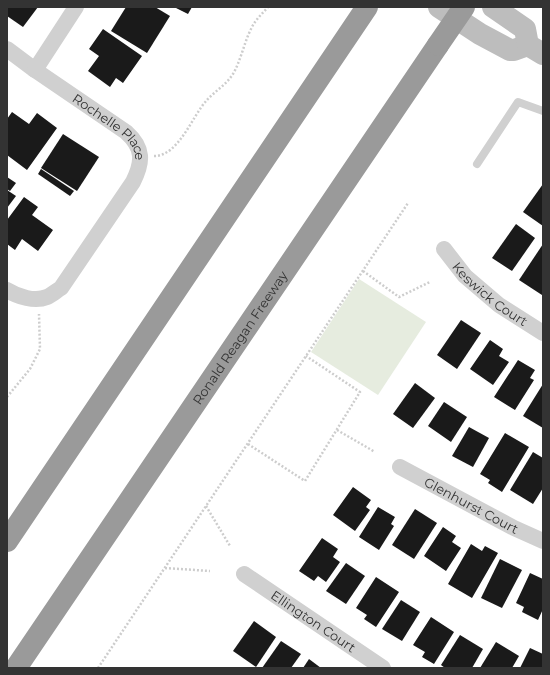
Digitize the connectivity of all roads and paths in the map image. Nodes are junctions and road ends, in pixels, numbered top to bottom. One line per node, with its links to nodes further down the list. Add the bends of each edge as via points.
1 (76, 7): 9 (street)
2 (268, 7): 11 (path, via 252,27 233,74 201,107 172,149 160,156)
3 (367, 7): 27 (highway)
4 (439, 7): 7 (main road, via 510,50)
5 (464, 7): 33 (highway, Ronald Reagan Freeway, bridge)
6 (493, 7): 7 (main road, via 525,29)
7 (537, 48)
8 (7, 49): 9 (street, Rochelle Place)
9 (35, 70): 11 (street, Rochelle Place, via 126,132 139,147)
10 (543, 111): 12 (lane, via 518,102)
11 (141, 157): 18 (street, Rochelle Place, via 133,182 60,288 48,297)
12 (477, 164)
13 (408, 203): 15 (path)
14 (444, 249): 19 (street, Keswick Court, via 476,286 499,305)
15 (363, 271): 16 (path, via 399,297); 20 (path)
16 (430, 282)
17 (7, 290): 18 (street)
18 (38, 299): 21 (path, via 40,349 30,370)
19 (543, 333)
20 (306, 356): 22 (path, via 360,392); 23 (path)
21 (7, 396)
22 (337, 430): 23 (path, via 305,481); 24 (path)
23 (248, 444): 26 (path)
24 (375, 452)
25 (400, 467): 28 (street, Glenhurst Court)
26 (206, 506): 29 (path); 30 (path)
27 (7, 541)
28 (543, 541)
29 (230, 546)
30 (165, 568): 31 (path); 34 (path)
31 (210, 571)
32 (244, 574): 35 (street, Ellington Court)
33 (16, 668)
34 (98, 668)
35 (383, 668)

